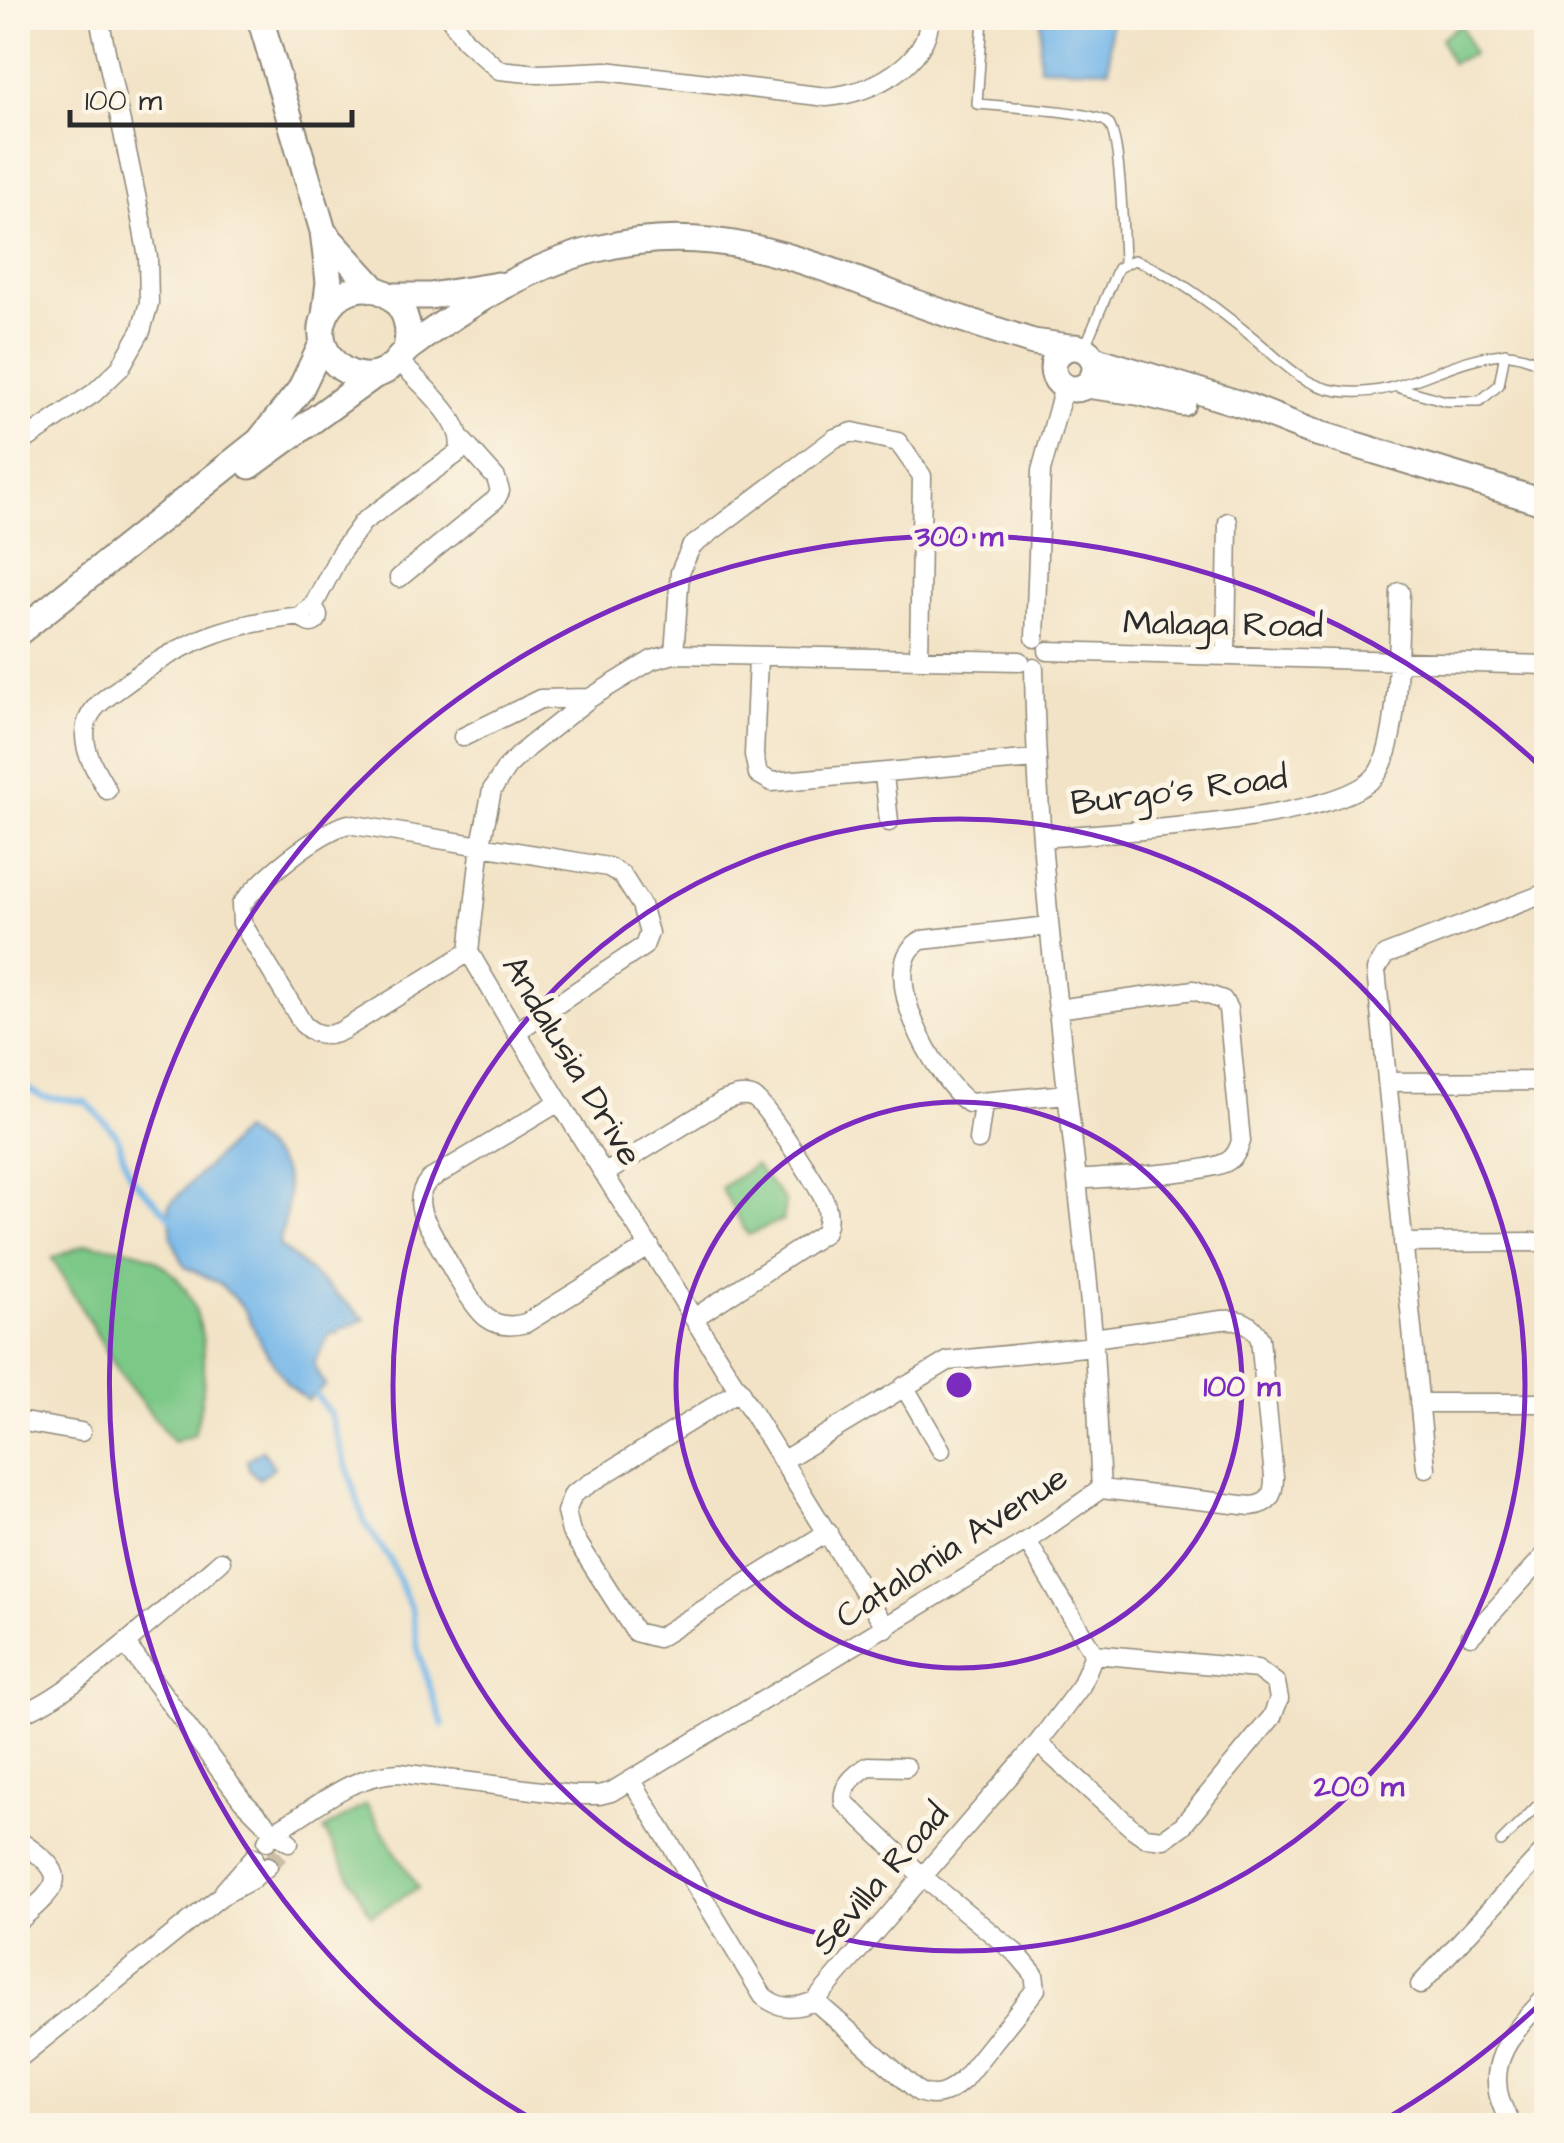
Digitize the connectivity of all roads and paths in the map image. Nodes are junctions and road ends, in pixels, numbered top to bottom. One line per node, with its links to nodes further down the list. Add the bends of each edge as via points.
1 (98, 18): 22 (street, via 148,258 149,303 120,368)
2 (260, 18): 6 (street)
3 (450, 18): 4 (street, via 499,70 605,70 827,97 858,91 900,68 923,47)
4 (930, 18)
5 (983, 18): 7 (lane, via 977,104 1074,114 1111,126)
6 (323, 231): 9 (street); 10 (street)
7 (1124, 262): 13 (lane); 19 (lane, via 1170,278 1248,332 1301,380 1341,392)
8 (508, 284): 9 (street, via 430,296); 12 (street, via 563,260 635,241 733,242 816,263); 15 (street)
9 (383, 293): 10 (street, via 346,293); 15 (street, via 408,320)
10 (326, 314): 11 (street)
11 (323, 342): 17 (street, via 348,372); 25 (street, via 273,426)
12 (1032, 342): 13 (street); 18 (street)
13 (1082, 352): 18 (street, via 1094,374); 18 (street, via 1057,355); 20 (street)
14 (1505, 353): 16 (lane); 19 (lane); 19 (lane, via 1500,385 1480,402)
15 (403, 355): 17 (street); 21 (street)
16 (1546, 368)
17 (375, 375): 25 (street)
18 (1068, 380): 20 (street); 29 (street, via 1041,471)
19 (1400, 388)
20 (1310, 431): 23 (street)
21 (462, 440): 26 (street, via 500,491); 41 (street, via 458,452 356,530 308,612 237,626 173,650 101,702 84,737)
22 (18, 445)
23 (1546, 502)
24 (1228, 522): 31 (street)
25 (133, 544): 28 (street)
26 (398, 578)
27 (1400, 592): 34 (street)
28 (18, 633)
29 (1042, 645): 31 (street, Malaga Road); 35 (street, via 1045,663); 35 (street, via 1022,642 1018,655)
30 (674, 654): 32 (street, Andalusia Drive); 33 (street, via 680,572 692,547 835,438 854,432 898,442 922,476); 37 (street, Andalusia Drive)
31 (1226, 655): 34 (street, Malaga Road)
32 (758, 658): 33 (street, Andalusia Drive); 40 (street, via 754,755 763,779 788,784)
33 (919, 659): 35 (street, Andalusia Drive)
34 (1397, 659): 36 (street, Malaga Road); 43 (street, Burgo's Road, via 1388,752 1373,779 1356,790 1273,816)
35 (1027, 664): 39 (street, Catalonia Avenue)
36 (1546, 665)
37 (590, 698): 38 (street, via 540,699); 44 (street, Andalusia Drive, via 508,768 492,790)
38 (463, 737)
39 (1036, 759): 40 (street); 43 (street, Catalonia Avenue)
40 (884, 775): 42 (street)
41 (107, 790)
42 (889, 822)
43 (1042, 838): 46 (street, Catalonia Avenue)
44 (480, 844): 47 (street, Andalusia Drive); 47 (street, via 348,824 316,840 241,906 242,923 303,1024 320,1034 343,1030); 49 (street, via 615,870 635,893 649,928 639,952)
45 (1546, 893): 51 (street, via 1380,961)
46 (1049, 926): 48 (street, Catalonia Avenue); 54 (street, via 922,940 907,950 911,1020 961,1097)
47 (469, 952): 49 (street, Andalusia Drive)
48 (1057, 1008): 52 (street, Catalonia Avenue); 57 (street, via 1194,990 1228,1008 1238,1151 1201,1168)
49 (516, 1032): 53 (street, Andalusia Drive)
50 (1546, 1080): 51 (street)
51 (1387, 1082): 59 (street)
52 (1068, 1094): 54 (street); 57 (street, Catalonia Avenue)
53 (559, 1102): 56 (street, Andalusia Drive); 60 (street, via 422,1188 423,1216 477,1307 495,1322 526,1322)
54 (983, 1104): 55 (street)
55 (978, 1140)
56 (604, 1174): 60 (street, Andalusia Drive); 61 (street, via 741,1095 769,1115 825,1201 824,1233)
57 (1077, 1180): 62 (street, Catalonia Avenue)
58 (1546, 1242): 59 (street)
59 (1403, 1243): 65 (street)
60 (650, 1246): 61 (street, Andalusia Drive)
61 (694, 1318): 64 (street, Andalusia Drive)
62 (1093, 1342): 63 (street, via 959,1359); 72 (street, Catalonia Avenue); 72 (street, via 1222,1320 1251,1325 1260,1339 1274,1478 1270,1499 1250,1506)
63 (904, 1386): 69 (street); 70 (street)
64 (740, 1390): 70 (street, Andalusia Drive); 73 (street, via 573,1494 566,1512 571,1532 635,1632 658,1638)
65 (1420, 1403): 66 (street); 71 (street)
66 (1546, 1403)
67 (18, 1421): 68 (street)
68 (81, 1432)
69 (941, 1450)
70 (782, 1461): 73 (street, Andalusia Drive)
71 (1426, 1468)
72 (1101, 1489): 74 (street, Catalonia Avenue)
73 (828, 1532): 77 (street, Andalusia Drive)
74 (1027, 1541): 77 (street, Catalonia Avenue); 80 (street)
75 (1546, 1554): 78 (street)
76 (220, 1562): 79 (street)
77 (886, 1628): 84 (street, Catalonia Avenue)
78 (1471, 1636)
79 (126, 1644): 81 (street); 84 (street, Catalonia Avenue, via 278,1842 302,1816 379,1774 572,1796 599,1796)
80 (1094, 1654): 82 (street, Sevilla Road, via 1081,1686); 82 (street, via 1256,1669 1276,1683 1280,1699 1272,1717 1164,1839 1132,1828)
81 (18, 1713)
82 (1038, 1743): 90 (street, Sevilla Road)
83 (906, 1767): 90 (street, via 868,1766 843,1797)
84 (632, 1781): 94 (street, Sevilla Road, via 762,1996 789,2008)
85 (1546, 1798): 87 (lane)
86 (18, 1840): 91 (street, via 52,1865 55,1876 48,1895)
87 (1500, 1842)
88 (1545, 1852): 92 (street)
89 (260, 1869): 95 (street)
90 (923, 1877): 94 (street, Sevilla Road); 94 (street, via 1018,1955 1037,1981 963,2080 938,2096 919,2092)
91 (18, 1922)
92 (1420, 1986)
93 (1546, 1996): 96 (street, via 1502,2050 1496,2084)
94 (815, 2001)
95 (18, 2059)
96 (1513, 2126)

